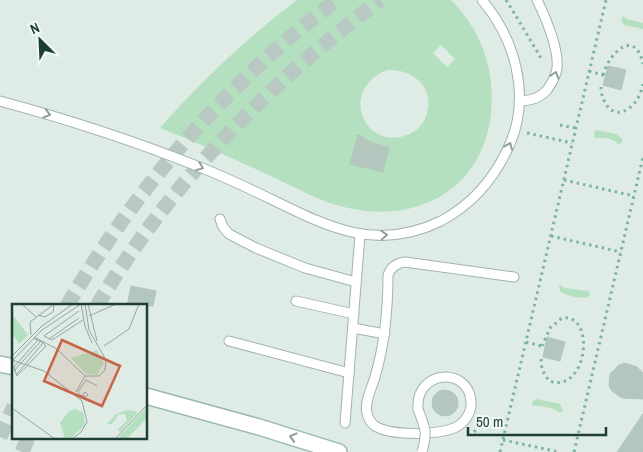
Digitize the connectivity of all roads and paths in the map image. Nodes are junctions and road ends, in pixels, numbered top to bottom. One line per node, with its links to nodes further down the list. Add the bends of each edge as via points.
1 (482, 0): 10 (lane, via 509,44 515,62)
2 (506, 0): 5 (path)
3 (538, 0): 10 (lane, one-way to 3, via 532,100 544,92 553,82 557,69 549,29)
4 (606, 0): 7 (path)
5 (540, 58)
6 (643, 64): 7 (path, via 635,48 626,46 618,48 611,57 604,75)
7 (589, 72): 13 (path)
8 (643, 84): 9 (path, via 633,105 620,112 606,106)
9 (601, 87)
10 (519, 101): 14 (lane)
11 (0, 102): 20 (lane, one-way to 20, via 158,150 314,220)
12 (560, 125): 13 (path)
13 (576, 128): 15 (path)
14 (514, 130): 15 (path); 20 (lane, one-way to 14, via 413,232 450,216 466,205 493,176 504,159)
15 (572, 143): 17 (path)
16 (643, 157): 18 (path)
17 (564, 180): 18 (path); 21 (path)
18 (634, 196): 22 (path)
19 (220, 219): 24 (lane, via 229,234 256,248 305,268)
20 (360, 235): 24 (lane)
21 (551, 236): 22 (path); 30 (path)
22 (621, 252): 40 (path)
23 (514, 277): 28 (lane, via 410,262 396,264 388,275)
24 (356, 282): 26 (lane)
25 (296, 301): 26 (lane)
26 (354, 314): 27 (lane)
27 (352, 328): 28 (lane); 32 (lane)
28 (385, 334): 37 (lane, bridge, via 366,406 368,418 376,426 408,433 447,430 455,428 467,417 471,402 466,387 460,381 437,377 423,386 417,400 426,428 425,440)
29 (230, 341): 32 (lane)
30 (526, 342): 31 (path, via 544,347 550,328 558,320 570,318 578,323 584,344 578,368 569,380 550,381 542,370); 35 (path)
31 (541, 359)
32 (349, 373): 34 (lane)
33 (148, 397): 36 (main road, one-way to 33)
34 (345, 423)
35 (503, 440): 38 (path); 39 (path)
36 (339, 452)
37 (422, 452)
38 (500, 452)
39 (559, 452)
40 (574, 452)

